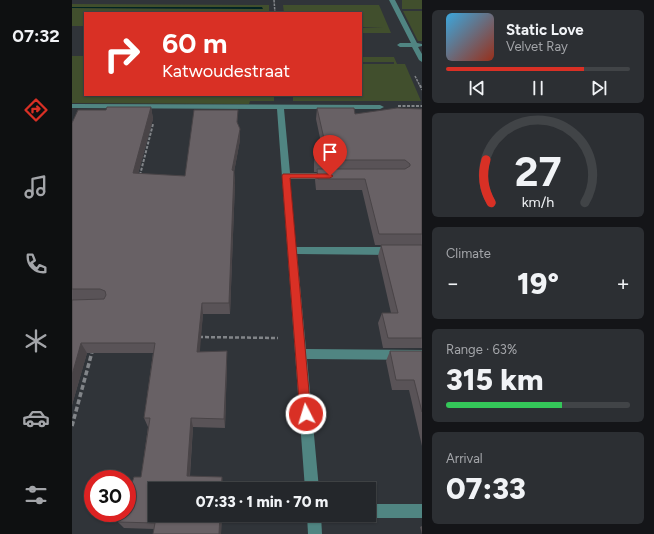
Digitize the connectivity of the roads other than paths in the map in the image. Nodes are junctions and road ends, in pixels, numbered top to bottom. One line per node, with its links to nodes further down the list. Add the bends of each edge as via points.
1 (392, 0): 3 (street)
2 (400, 45): 3 (street)
3 (415, 45): 4 (street); 5 (street)
4 (422, 45)
5 (422, 60)
6 (72, 106): 7 (street)
7 (280, 107): 8 (street); 9 (street)
8 (380, 107)
9 (286, 176): 10 (street); 11 (street)
10 (340, 176)
11 (292, 250): 12 (street); 13 (street)
12 (399, 251)
13 (301, 354): 14 (street); 15 (street)
14 (422, 355)
15 (311, 482)
16 (376, 511): 17 (street)
17 (422, 511)
18 (314, 522): 19 (street)
19 (315, 534)

